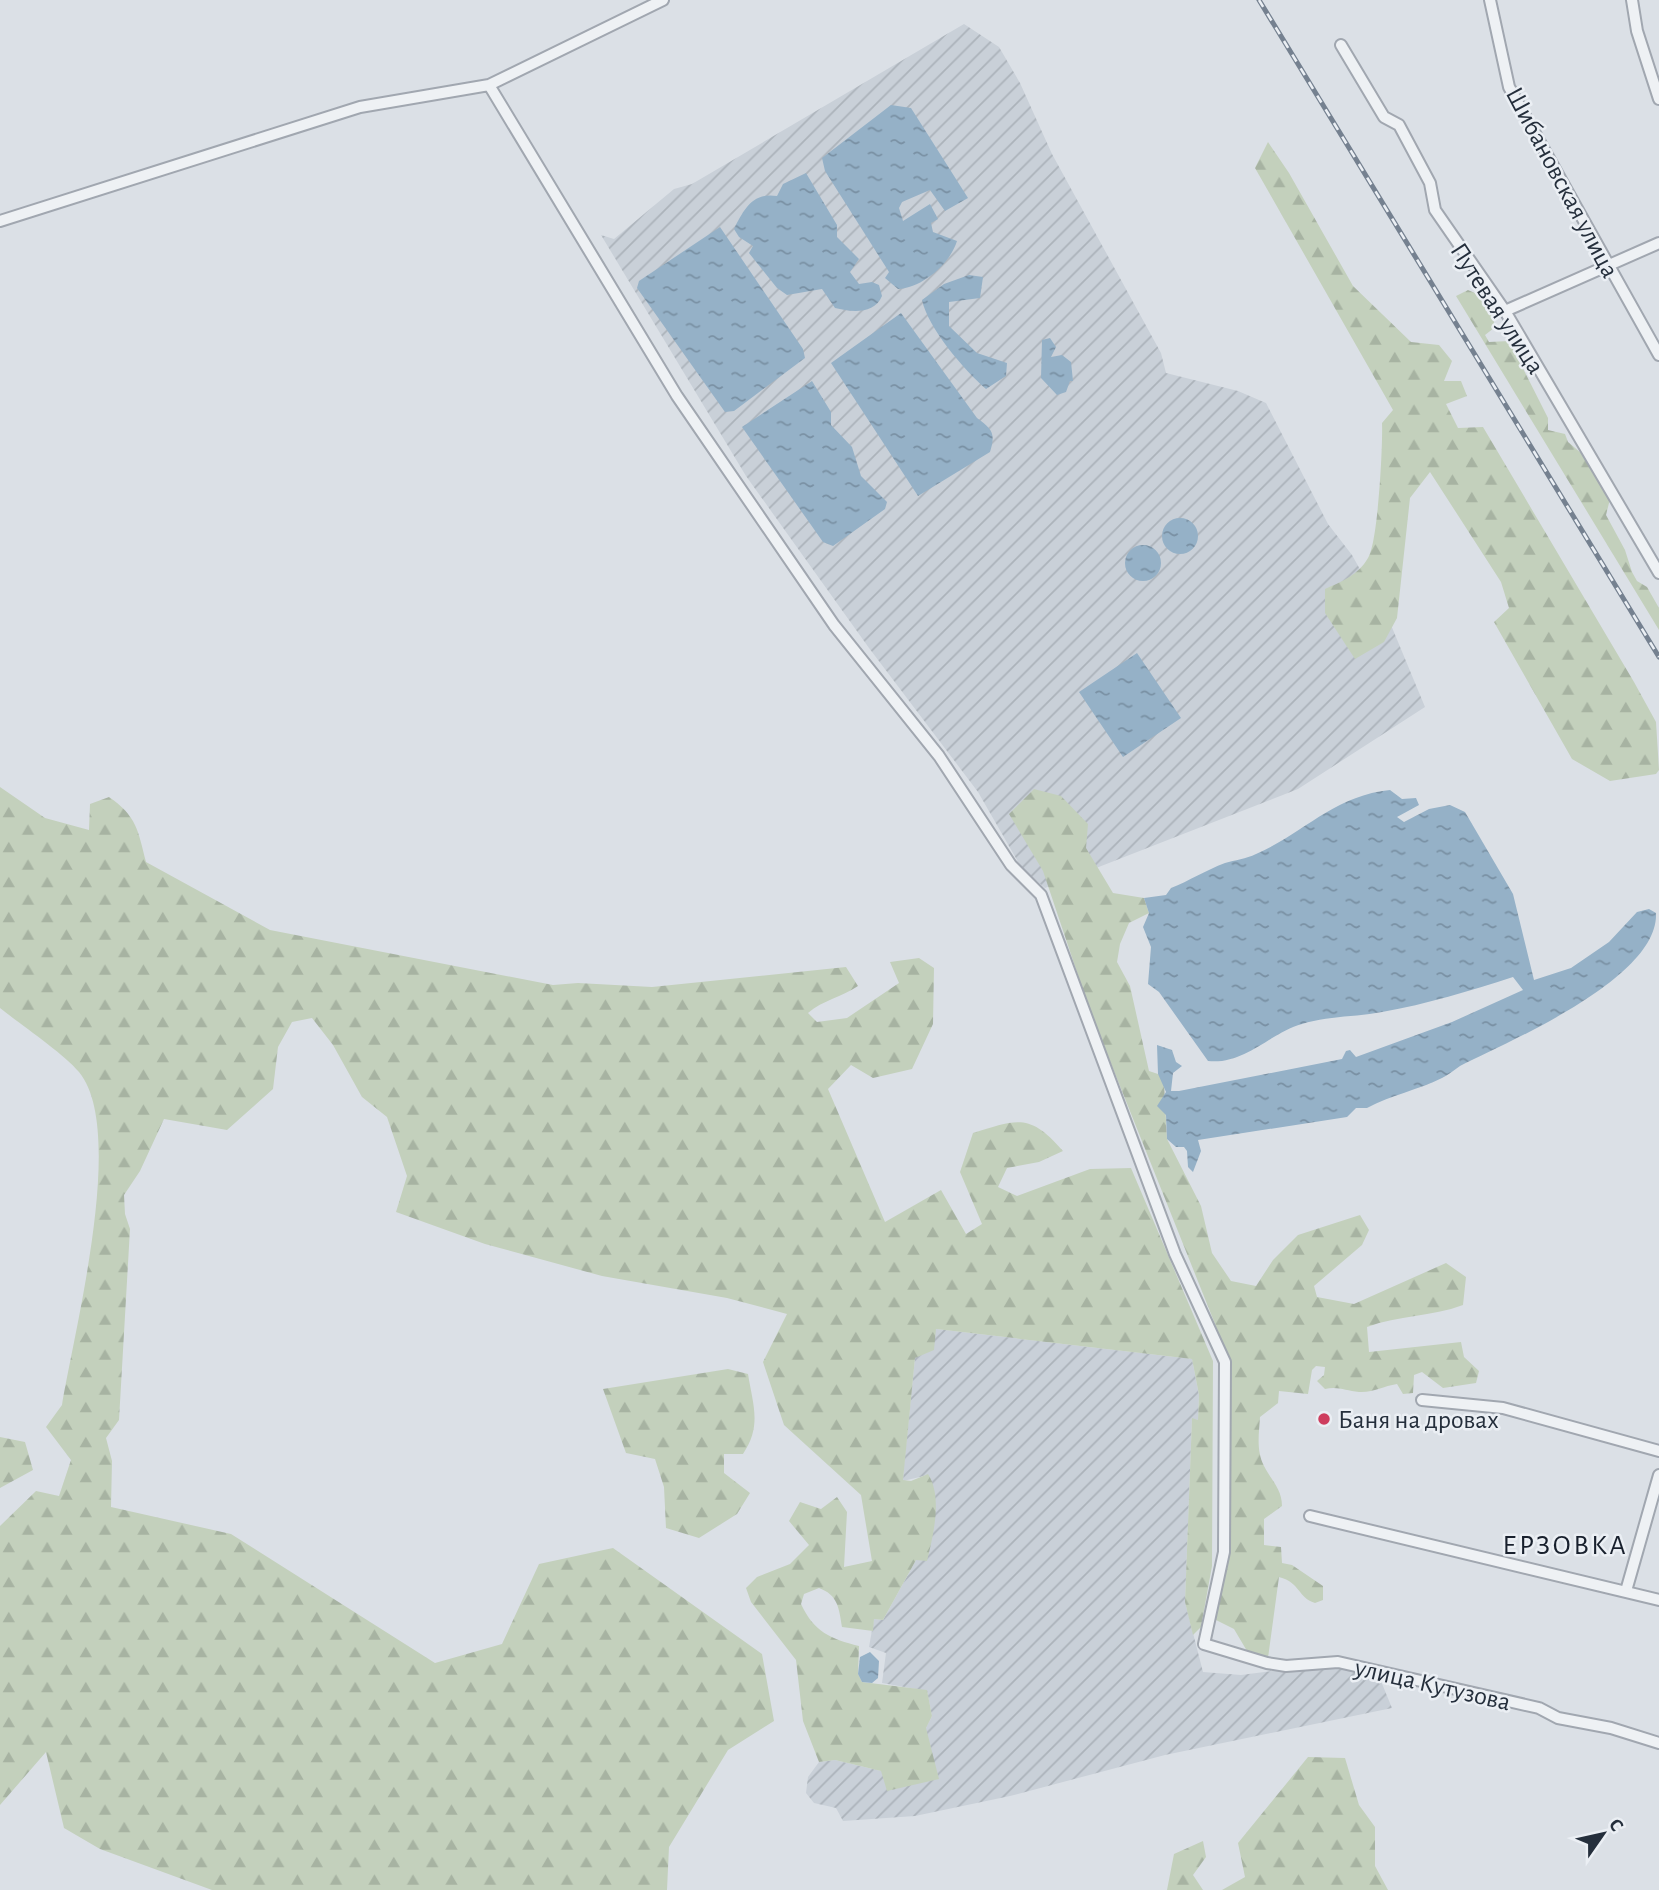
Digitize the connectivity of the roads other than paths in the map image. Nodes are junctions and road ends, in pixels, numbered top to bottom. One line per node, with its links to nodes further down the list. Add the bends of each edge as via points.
1 (663, 0): 5 (street)
2 (1490, 0): 9 (street, Шибановская улица, via 1509,87)
3 (1632, 0): 6 (street)
4 (1341, 45): 10 (street, Путевая улица, via 1384,117 1399,125 1430,183 1435,210)
5 (489, 85): 7 (street, via 360,107); 19 (street, улица Кутузова, via 677,396 834,625 939,756 1011,864 1041,895 1175,1254 1225,1362 1224,1552 1204,1644 1286,1666 1326,1661 1395,1673)
6 (1659, 99)
7 (0, 220)
8 (1659, 243): 9 (street)
9 (1609, 267): 10 (street); 11 (street, Шибановская улица)
10 (1505, 311): 12 (street, Путевая улица)
11 (1659, 355)
12 (1659, 573)
13 (1422, 1401): 14 (street, via 1503,1408)
14 (1659, 1451)
15 (1659, 1475): 17 (street)
16 (1310, 1516): 17 (street)
17 (1626, 1591): 18 (street)
18 (1659, 1600)
19 (1659, 1743)

